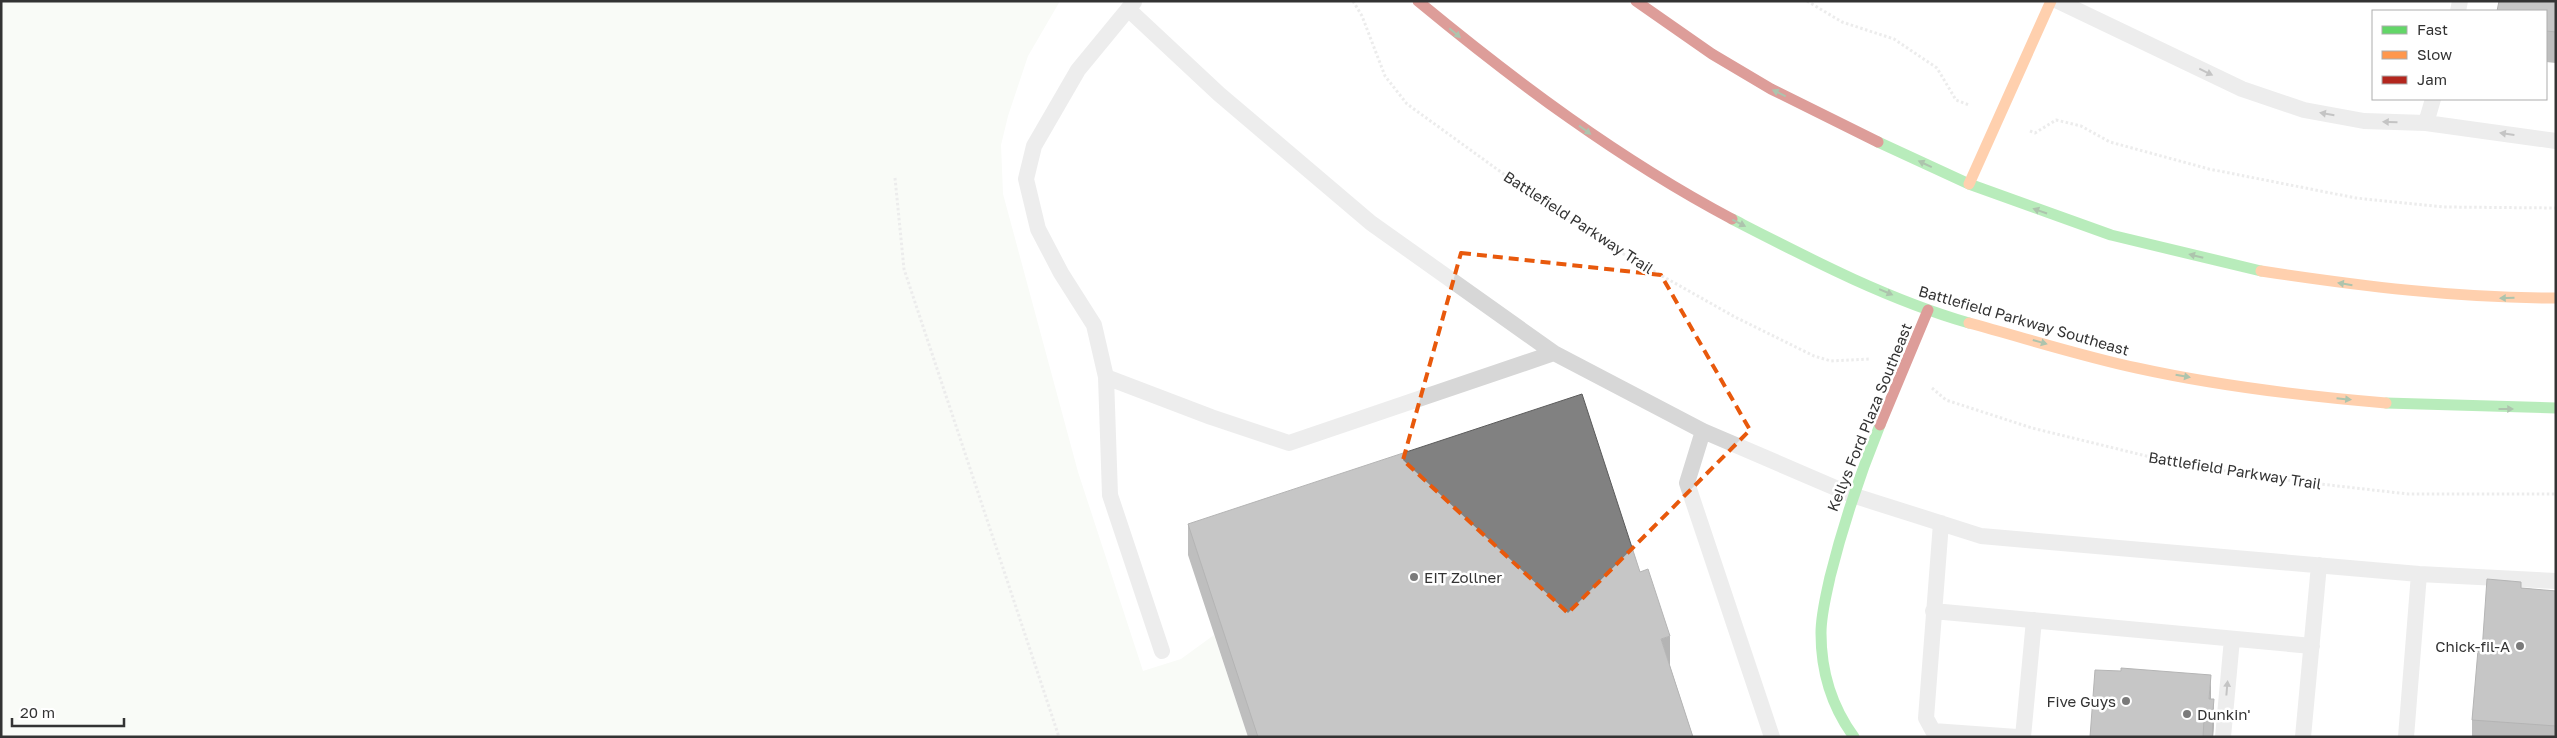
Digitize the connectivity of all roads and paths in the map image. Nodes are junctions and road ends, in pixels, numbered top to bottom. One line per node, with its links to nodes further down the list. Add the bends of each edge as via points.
1 (1353, 1): 18 (path, Battlefield Parkway Trail, via 1385,76 1407,104 1523,188 1625,255 1735,317 1814,356 1831,361)
2 (1418, 1): 16 (main road, Battlefield Parkway Southeast, one-way to 16, via 1482,55 1592,136 1696,200 1807,258)
3 (1636, 1): 13 (main road, one-way to 3, via 1771,89 1712,54)
4 (1807, 1): 9 (path, via 1842,22 1894,39 1937,68 1956,100)
5 (2051, 1): 9 (main road)
6 (2058, 1): 10 (lane, via 2242,89 2304,110 2364,121)
7 (1132, 5): 17 (lane, via 1219,94 1371,223); 19 (lane, via 1078,70 1034,146 1026,179 1038,229 1094,325)
8 (2433, 100): 10 (lane)
9 (1998, 118): 13 (main road); 14 (path, via 2035,133 2056,120 2080,126 2110,142 2200,166 2356,198 2444,207)
10 (2426, 123): 11 (lane, one-way to 10)
11 (2556, 141)
12 (895, 178): 34 (path, via 904,270)
13 (1969, 184): 15 (main road, one-way to 13, via 2491,298 2371,288 2243,268 2110,235)
14 (2556, 208)
15 (2556, 298)
16 (1928, 310): 21 (main road, Battlefield Parkway Southeast, one-way to 21, via 2136,368 2241,387 2478,409); 24 (main road, Kellys Ford Plaza Southeast)
17 (1554, 353): 19 (lane, via 1290,443); 22 (lane)
18 (1869, 359)
19 (1106, 377): 33 (lane, via 1110,495)
20 (1928, 384): 23 (path, Battlefield Parkway Trail, via 1946,400 2032,428 2179,464 2408,494)
21 (2556, 408)
22 (1703, 431): 24 (lane); 35 (lane, via 1687,483)
23 (2556, 494)
24 (1852, 495): 25 (lane); 36 (main road, Kellys Ford Plaza Southeast, via 1822,612 1820,641 1835,707)
25 (1940, 523): 26 (lane, via 2005,540); 29 (lane)
26 (2319, 565): 27 (lane); 32 (lane)
27 (2419, 574): 28 (lane); 41 (lane)
28 (2556, 581)
29 (1933, 611): 30 (lane); 37 (lane, via 1926,718 1933,731)
30 (2034, 620): 31 (lane); 38 (lane)
31 (2232, 639): 32 (lane); 39 (lane, one-way to 31)
32 (2312, 646): 40 (lane)
33 (1162, 651)
34 (1059, 737)
35 (1772, 737)
36 (1854, 737)
37 (2017, 737)
38 (2023, 737)
39 (2223, 737)
40 (2303, 737)
41 (2406, 737)

